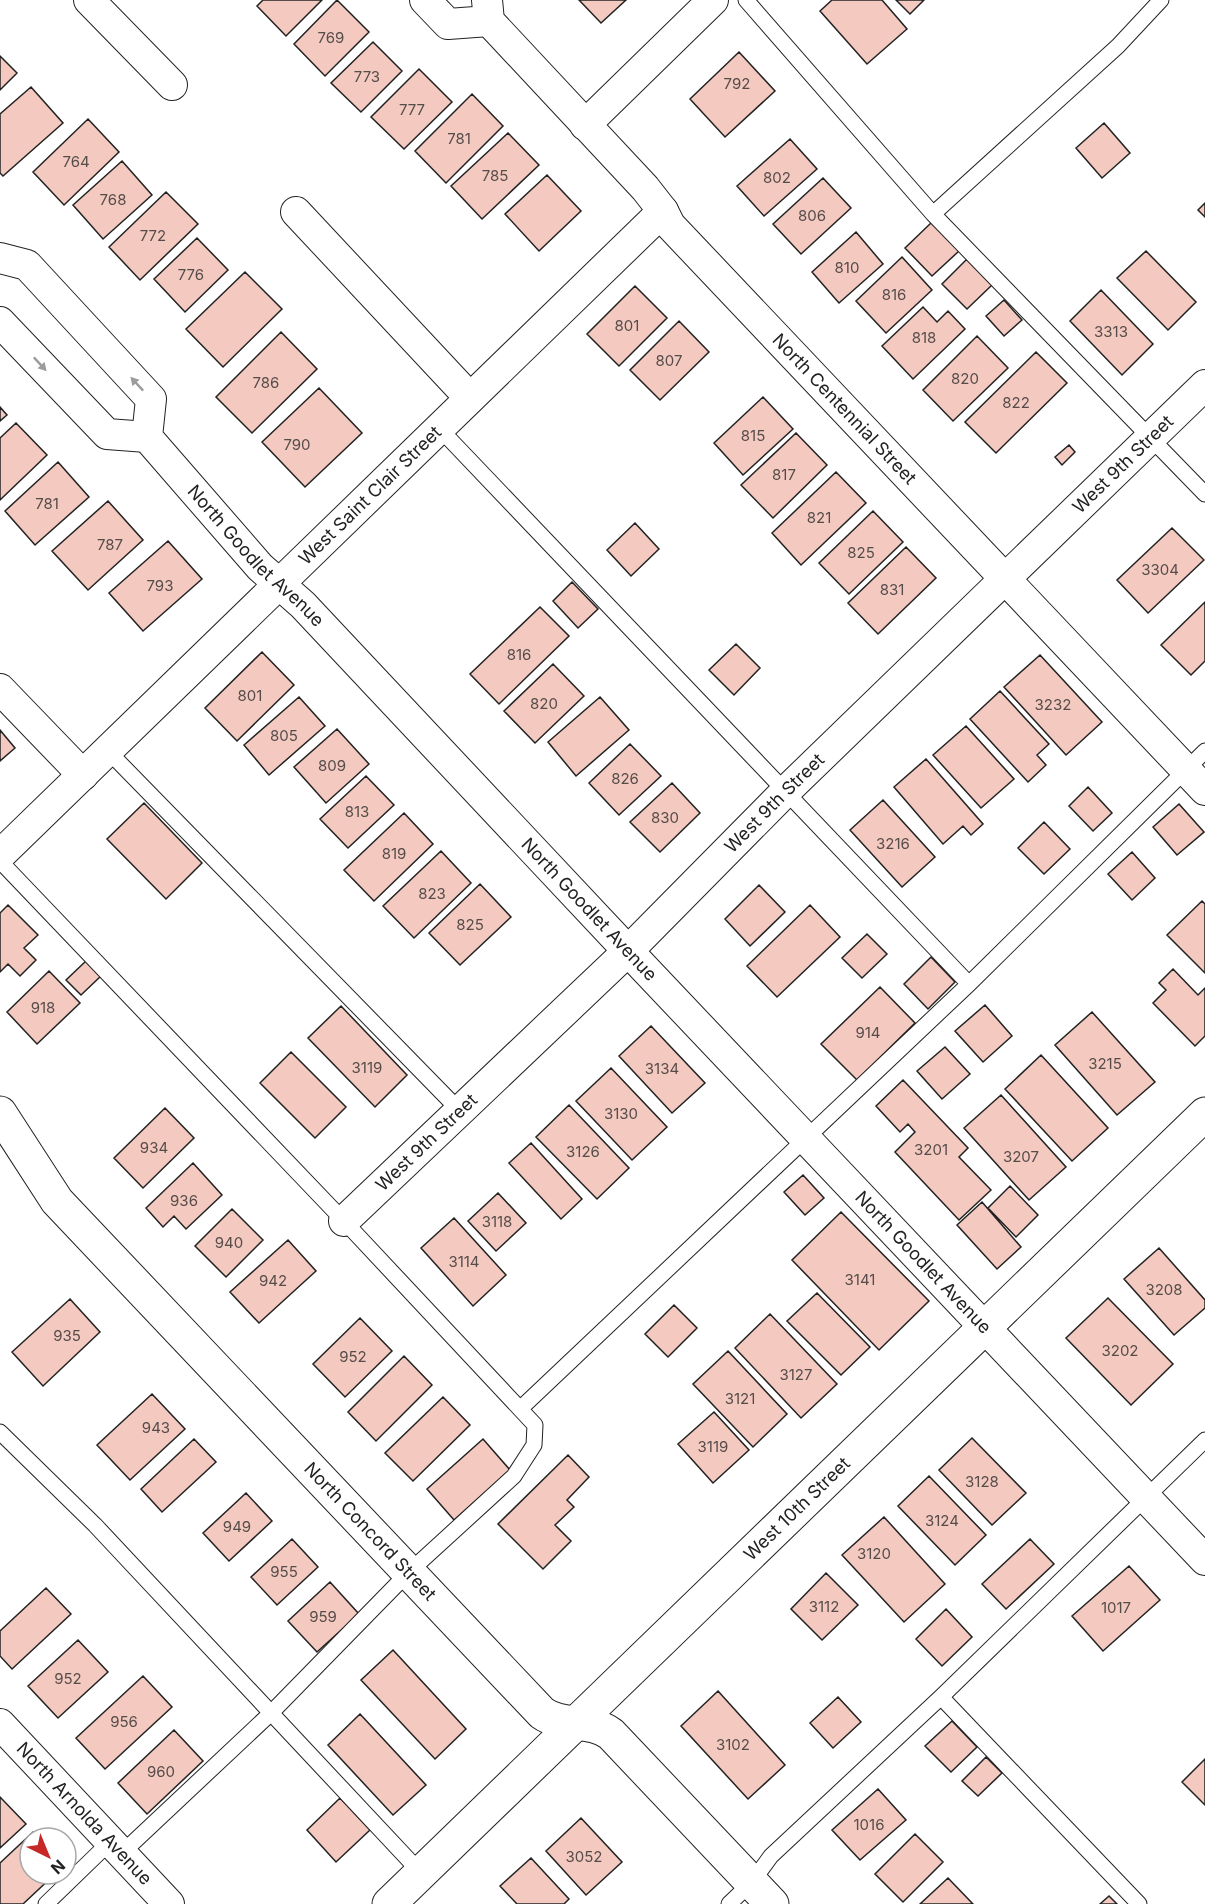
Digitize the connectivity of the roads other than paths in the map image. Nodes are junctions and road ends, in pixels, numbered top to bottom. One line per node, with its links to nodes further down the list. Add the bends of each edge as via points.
1 (89, 0): 7 (street)
2 (425, 0): 6 (street, North Centennial Street, via 448,24)
3 (713, 0): 8 (street)
4 (746, 0): 11 (lane)
5 (1161, 0): 11 (lane, via 1118,46)
6 (488, 11): 8 (street, North Centennial Street)
7 (172, 85)
8 (585, 124): 9 (street, North Centennial Street)
9 (663, 210): 15 (street, West Saint Clair Street); 20 (street, North Centennial Street, via 670,225)
10 (296, 212): 15 (street)
11 (933, 214): 18 (lane)
12 (0, 258): 17 (street, one-way to 12, via 151,399 27,265)
13 (0, 322): 17 (street, one-way to 17, via 106,434)
14 (1205, 384): 18 (street, West 9th Street)
15 (470, 398): 16 (street, West Saint Clair Street)
16 (440, 428): 21 (street, West Saint Clair Street); 26 (lane)
17 (147, 437): 21 (street, North Goodlet Avenue)
18 (1150, 438): 19 (lane); 20 (street, West 9th Street)
19 (1205, 494)
20 (1005, 578): 24 (street, North Centennial Street); 26 (street, West 9th Street)
21 (278, 584): 23 (street, West Saint Clair Street); 29 (street, North Goodlet Avenue, via 303,605)
22 (0, 689): 25 (street)
23 (108, 751): 25 (street, West Saint Clair Street); 31 (lane)
24 (1198, 770): 30 (lane)
25 (83, 775): 27 (street, West Saint Clair Street)
26 (785, 792): 29 (street, West 9th Street); 30 (lane)
27 (0, 855)
28 (0, 861): 35 (lane)
29 (628, 951): 31 (street, West 9th Street); 34 (street, North Goodlet Avenue)
30 (969, 984): 34 (lane)
31 (460, 1111): 35 (street, West 9th Street)
32 (0, 1113): 42 (main road, North Concord Street, via 57,1201)
33 (1205, 1114): 36 (main road, West 10th Street)
34 (806, 1139): 36 (street, North Goodlet Avenue); 37 (lane)
35 (344, 1221): 37 (lane)
36 (985, 1327): 40 (street, North Goodlet Avenue); 45 (main road, West 10th Street)
37 (520, 1409): 42 (lane, via 535,1425 534,1445 514,1476)
38 (0, 1432): 44 (lane, via 95,1525)
39 (1205, 1440): 40 (lane)
40 (1146, 1496): 41 (street, North Goodlet Avenue); 43 (lane)
41 (1205, 1560)
42 (409, 1572): 44 (lane); 45 (main road, North Concord Street, via 543,1713 558,1721)
43 (941, 1697): 49 (lane, via 771,1856); 53 (lane)
44 (271, 1713): 47 (lane); 48 (lane)
45 (576, 1723): 48 (main road, West 10th Street); 49 (main road, North Concord Street, via 595,1725 610,1734)
46 (0, 1724): 47 (street, North Arnolda Avenue)
47 (116, 1847): 50 (lane); 51 (street, North Arnolda Avenue)
48 (421, 1873): 52 (main road, West 10th Street)
49 (751, 1897)
50 (46, 1904)
51 (169, 1904)
52 (389, 1904)
53 (1139, 1904)

